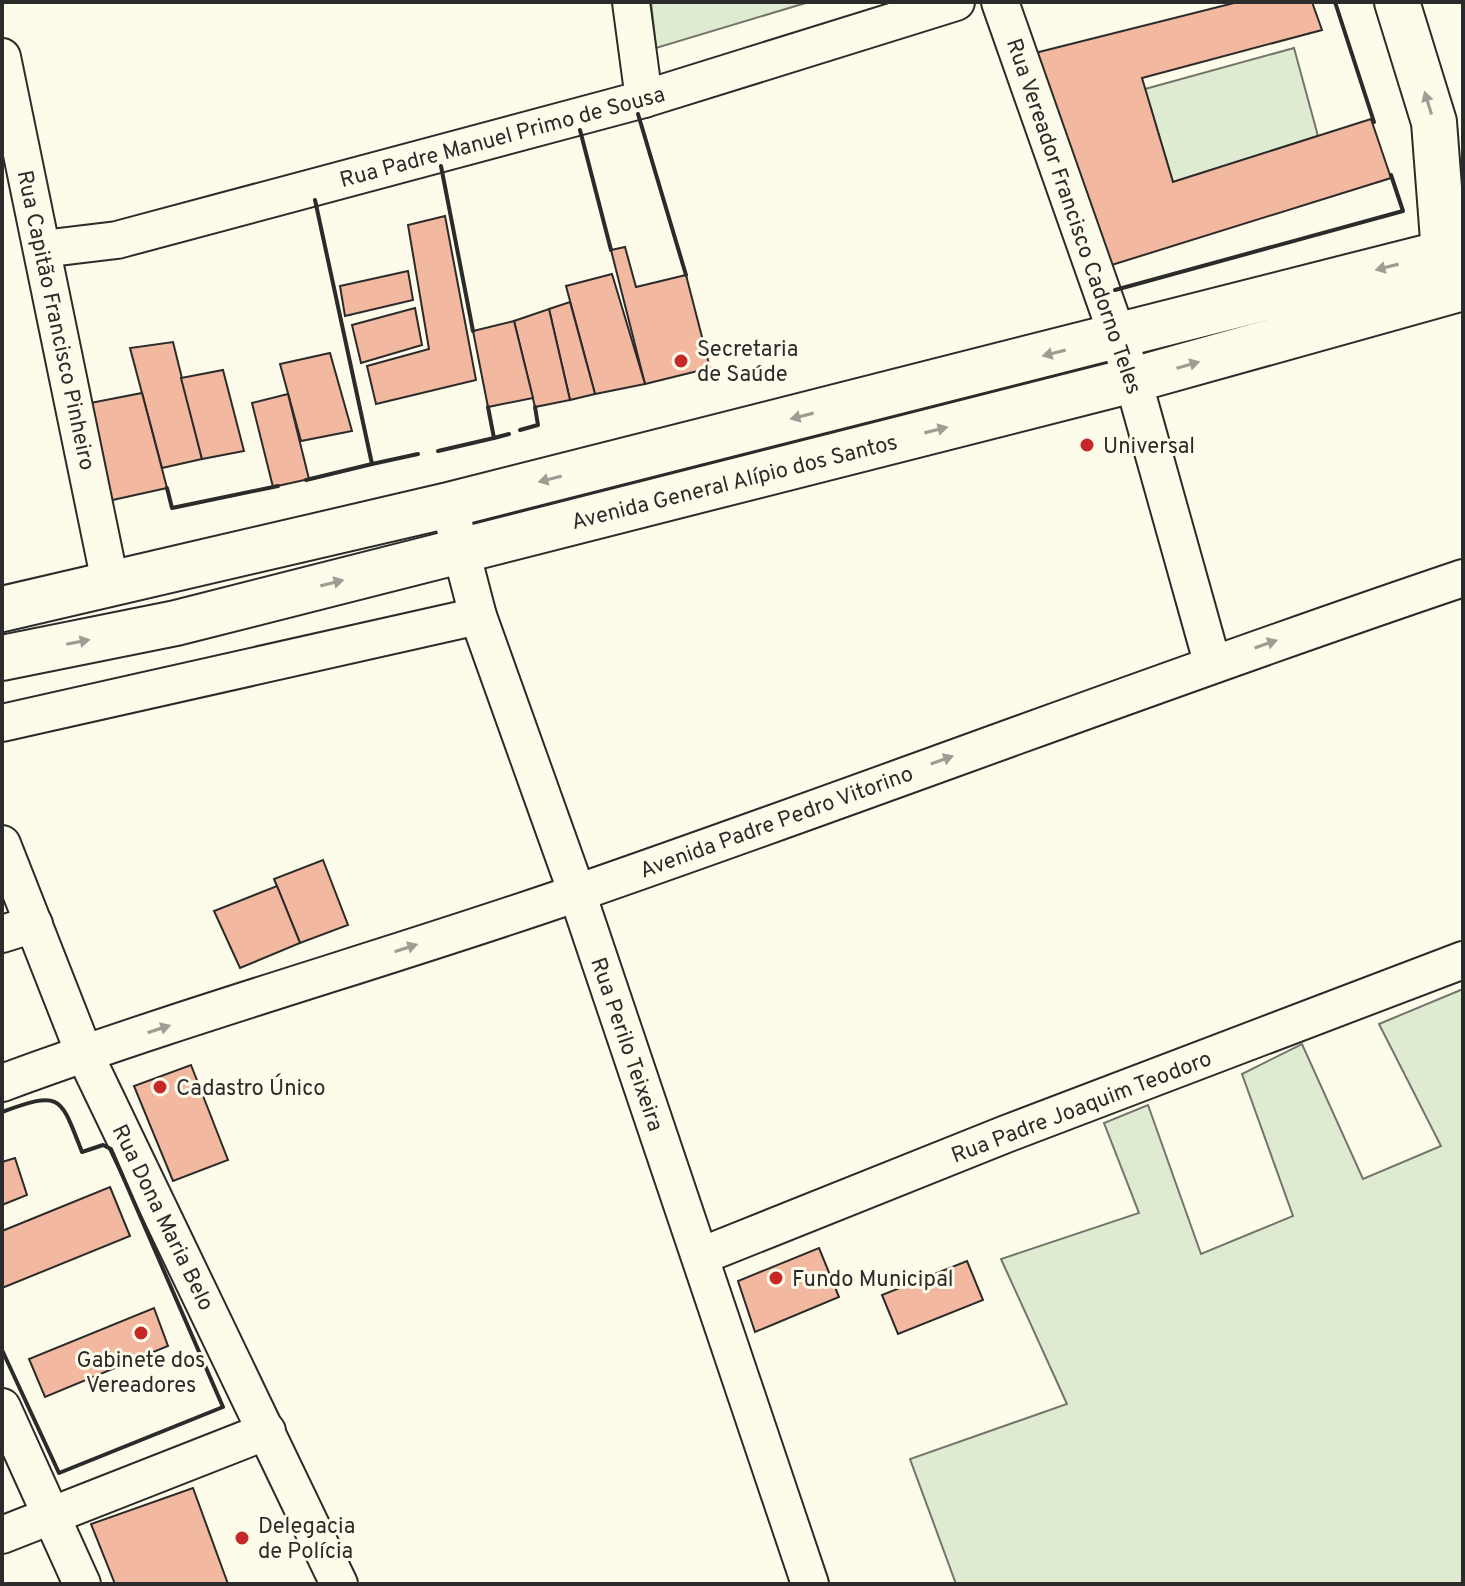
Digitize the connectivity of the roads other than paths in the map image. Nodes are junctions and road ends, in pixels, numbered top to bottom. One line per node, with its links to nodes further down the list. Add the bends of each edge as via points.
1 (631, 2): 7 (street)
2 (956, 2): 7 (street, Rua Padre Manuel Primo de Sousa)
3 (1000, 2): 11 (street, Rua Vereador Francisco Cadorno Teles)
4 (1365, 2): 8 (main road, via 1405,130)
5 (1397, 2): 8 (main road, one-way to 5, via 1434,122)
6 (2, 57): 9 (street, Rua Capitão Francisco Pinheiro)
7 (644, 99): 9 (street, Rua Padre Manuel Primo de Sousa, via 117,240)
8 (1439, 180): 10 (main road)
9 (42, 249): 16 (street, Rua Capitão Francisco Pinheiro)
10 (1458, 279): 11 (main road, one-way to 11); 12 (main road, Avenida General Alípio dos Santos, one-way to 10)
11 (1118, 336): 12 (street, Rua Vereador Francisco Cadorno Teles); 13 (main road, one-way to 13)
12 (1133, 380): 14 (main road, Avenida General Alípio dos Santos, one-way to 12); 20 (street, Rua Vereador Francisco Cadorno Teles)
13 (449, 505): 14 (street, Rua Perilo Teixeira); 16 (main road)
14 (461, 550): 18 (street, Rua Perilo Teixeira); 19 (main road, Avenida General Alípio dos Santos, one-way to 14, via 176,623)
15 (1463, 578): 20 (street, Avenida Padre Pedro Vitorino, one-way to 15)
16 (110, 582): 17 (main road)
17 (2, 609)
18 (478, 616): 21 (street); 23 (street, Rua Perilo Teixeira)
19 (2, 658)
20 (1212, 662): 23 (street, Avenida Padre Pedro Vitorino, one-way to 20)
21 (2, 723)
22 (2, 844): 24 (street, Rua Dona Maria Belo)
23 (577, 893): 26 (street, Avenida Padre Pedro Vitorino, one-way to 23); 28 (street, Rua Perilo Teixeira)
24 (18, 929): 26 (street, Rua Dona Maria Belo)
25 (1463, 960): 28 (street, Rua Padre Joaquim Teodoro)
26 (84, 1053): 27 (street, Avenida Padre Pedro Vitorino); 30 (street, Rua Dona Maria Belo)
27 (2, 1083)
28 (701, 1256): 35 (street, Rua Perilo Teixeira)
29 (2, 1407): 31 (street)
30 (267, 1431): 31 (street); 34 (street, Rua Dona Maria Belo)
31 (53, 1517): 32 (street); 33 (street)
32 (2, 1535)
33 (82, 1584)
34 (339, 1584)
35 (810, 1584)

